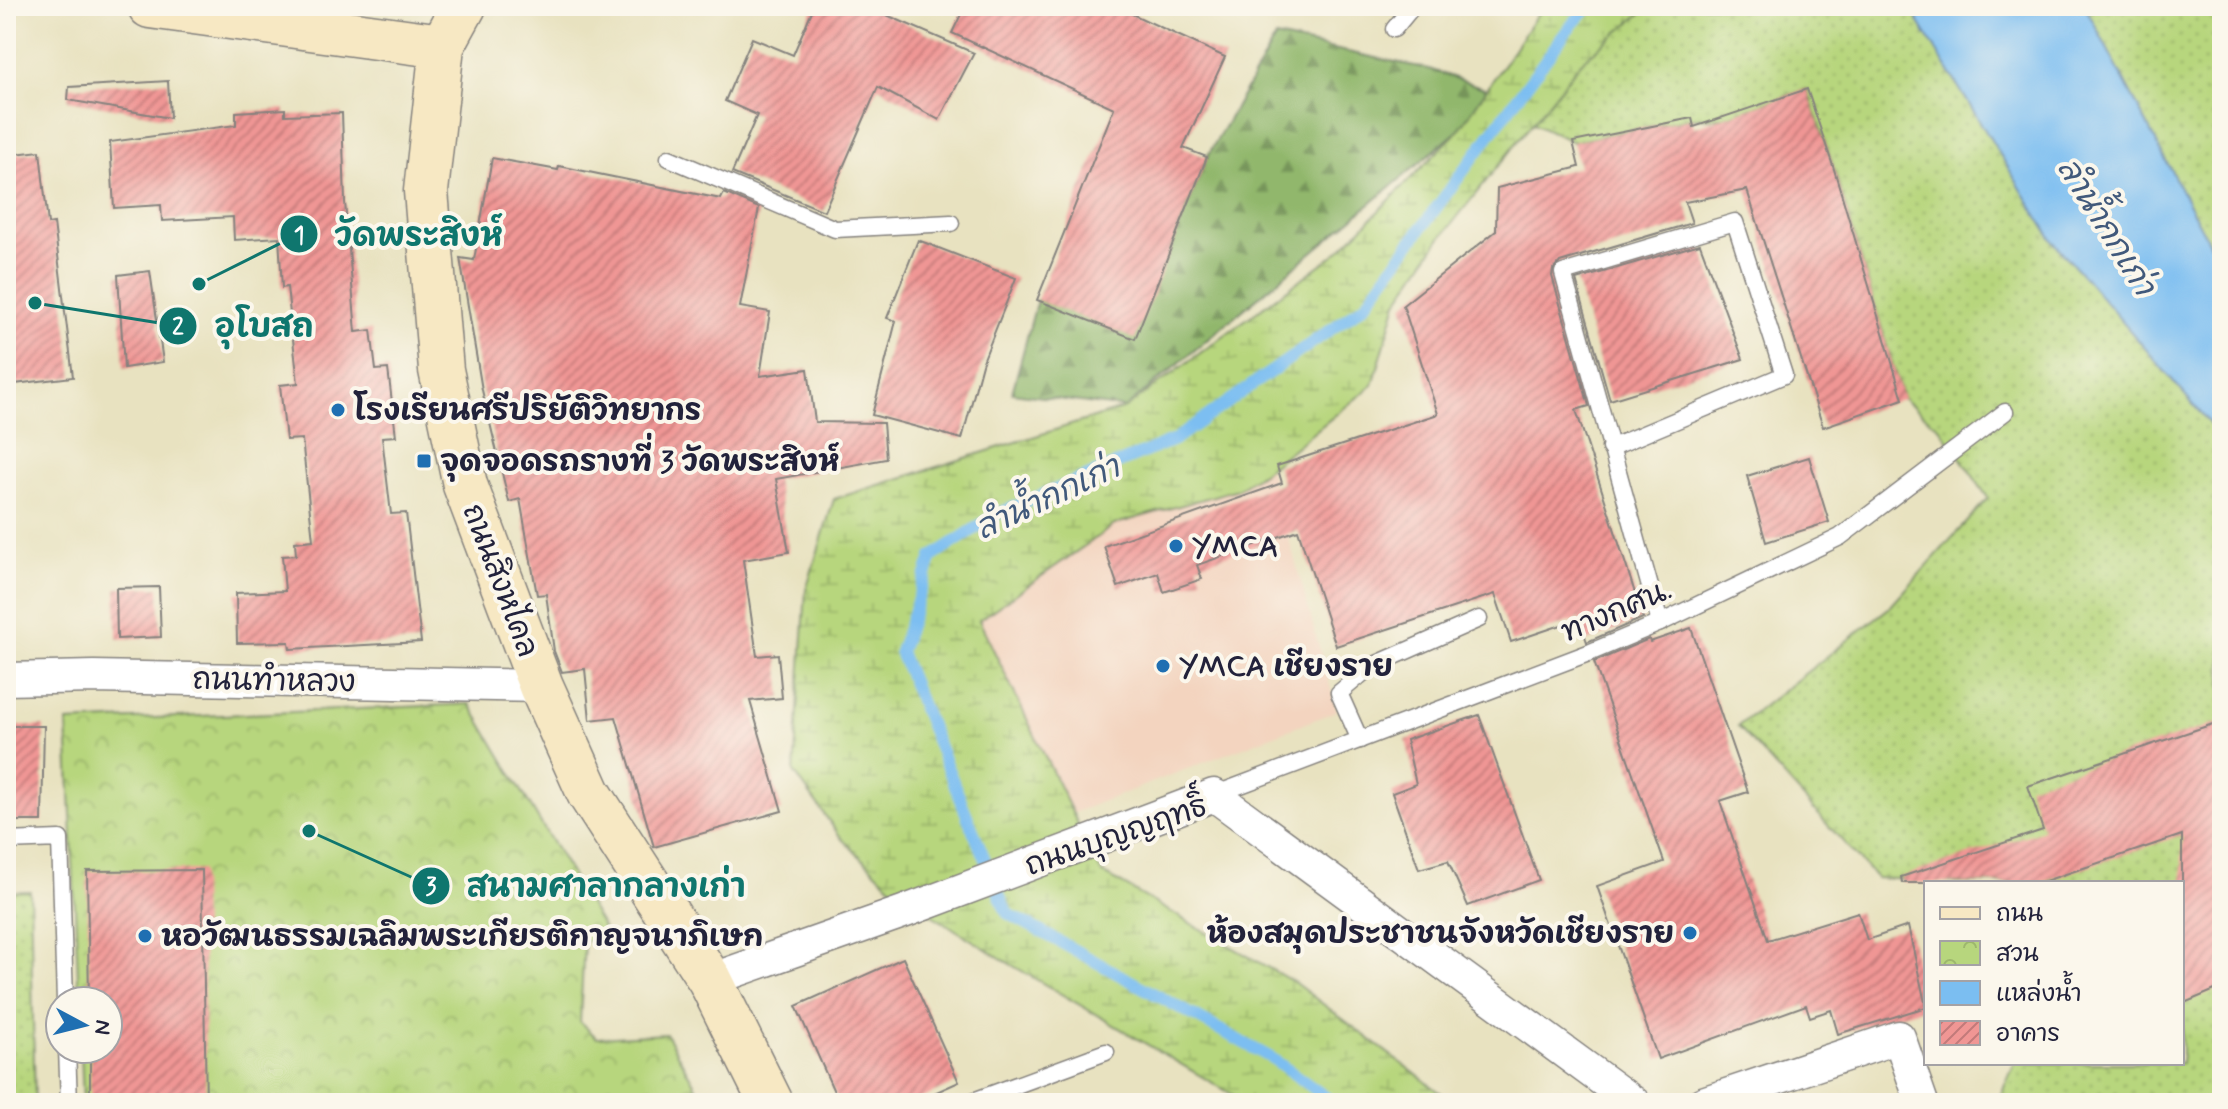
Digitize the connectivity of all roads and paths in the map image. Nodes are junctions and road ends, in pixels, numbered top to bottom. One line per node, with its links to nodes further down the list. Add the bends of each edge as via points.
1 (150, 6): 5 (main road)
2 (464, 6): 5 (main road, ถนนสิงหไคล)
3 (1413, 6): 4 (lane)
4 (1394, 29)
5 (442, 46): 13 (main road, ถนนสิงหไคล, via 426,191 441,370 465,485)
6 (669, 158): 7 (lane, via 835,229)
7 (951, 223)
8 (2005, 412): 11 (lane, ทางกศน., via 1840,537)
9 (1610, 448): 9 (lane, via 1563,273 1735,222 1784,375); 11 (lane)
10 (1479, 619): 14 (lane, via 1370,667 1339,693)
11 (1660, 623): 14 (lane, ทางกศน.)
12 (6, 679): 13 (street, ถนนทำหลวง)
13 (541, 686): 17 (main road, ถนนสิงหไคล, via 589,793)
14 (1360, 740): 15 (lane, ทางกศน.)
15 (1214, 795): 17 (street, ถนนบุญญฤทธิ์); 24 (street, ถนนบุญญฤทธิ์)
16 (6, 841): 18 (lane, via 60,839)
17 (710, 980): 22 (main road, ถนนสิงหไคล)
18 (65, 985)
19 (1106, 1052): 23 (lane)
20 (68, 1065): 21 (lane)
21 (69, 1103)
22 (771, 1103)
23 (968, 1103)
24 (1634, 1103)
25 (1703, 1103): 26 (street, via 1899,1037)
26 (1922, 1103)

